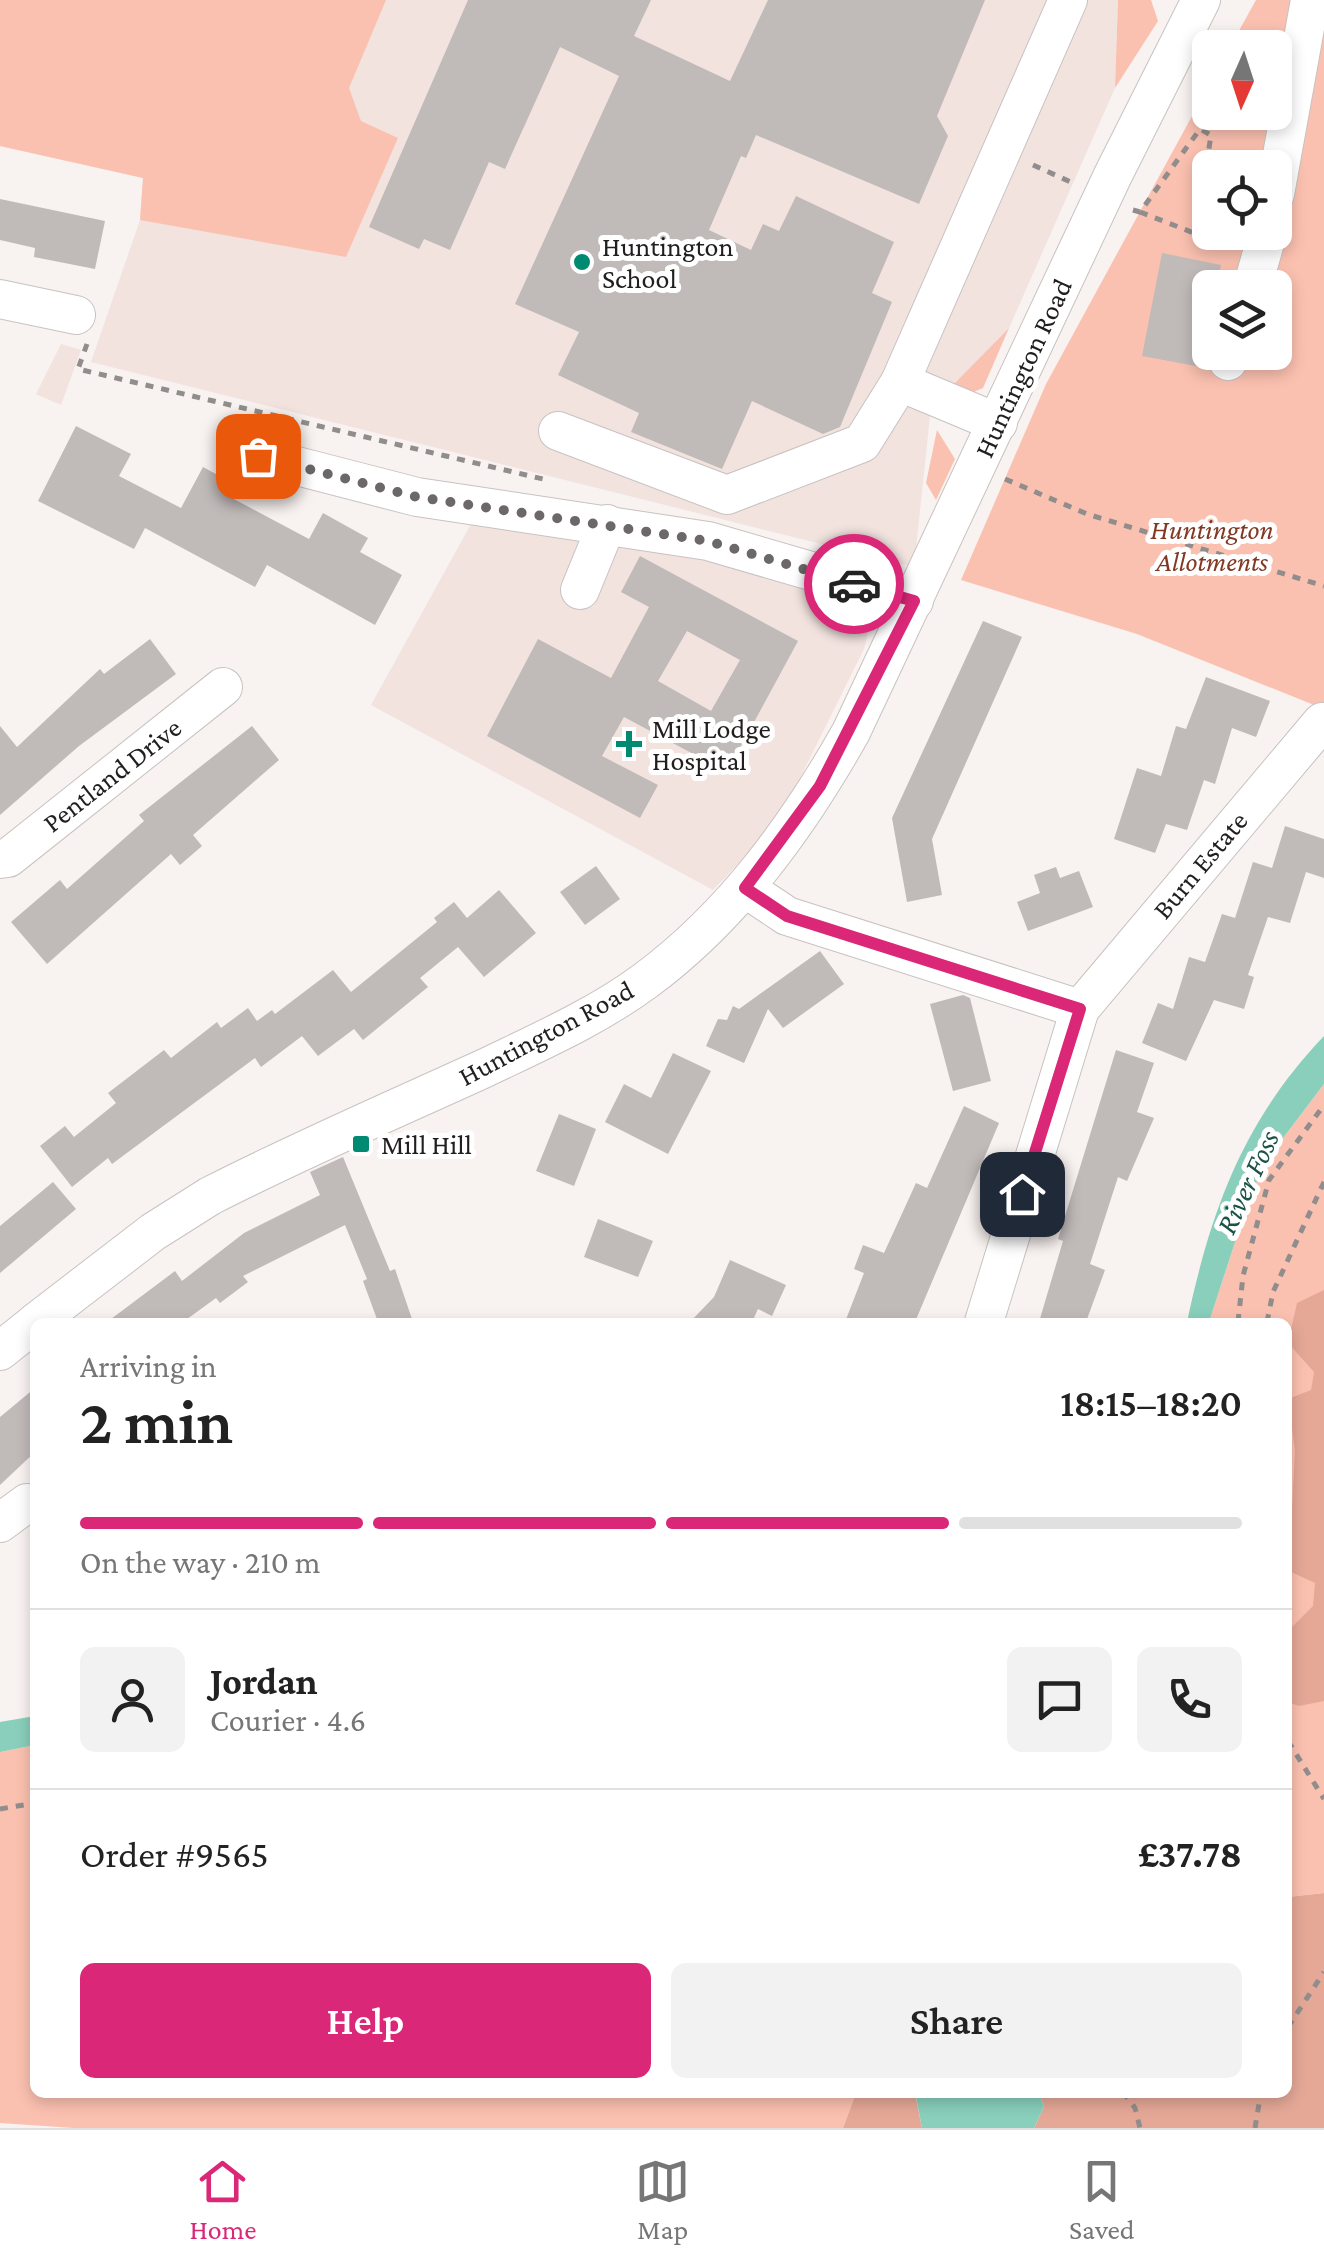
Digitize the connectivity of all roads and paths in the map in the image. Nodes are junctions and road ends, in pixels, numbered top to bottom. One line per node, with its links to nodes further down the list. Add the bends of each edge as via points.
1 (1068, 0): 6 (street)
2 (1201, 0): 7 (street, Huntington Road)
3 (1310, 0): 5 (street)
4 (1210, 150): 8 (path, via 1212,135 1200,129)
5 (1283, 150)
6 (1003, 151): 7 (path); 14 (street)
7 (1112, 202): 8 (path); 15 (street, Huntington Road)
8 (1140, 212): 9 (path)
9 (1192, 232)
10 (1235, 250): 11 (path)
11 (1260, 260)
12 (0, 299): 13 (street)
13 (76, 316): 19 (path, via 93,330 78,369)
14 (900, 382): 15 (street); 16 (street, via 862,444 728,495)
15 (998, 424): 23 (street, Huntington Road)
16 (558, 430)
17 (258, 456): 20 (street, via 417,497)
18 (993, 476): 21 (path, via 1086,514)
19 (553, 482)
20 (607, 524): 22 (street); 23 (street, via 708,541)
21 (1324, 586)
22 (580, 590)
23 (914, 601): 27 (street, Huntington Road, via 820,786)
24 (223, 687): 26 (street, Pentland Drive)
25 (1322, 722): 28 (street, Burn Estate)
26 (0, 859)
27 (745, 888): 28 (street, via 787,916); 31 (street, Huntington Road, via 644,982 581,1021 210,1196)
28 (1080, 1009): 32 (street, Burn Estate)
29 (1324, 1105): 33 (path, via 1269,1180)
30 (1324, 1182): 34 (path, via 1272,1292)
31 (42, 1318)
32 (985, 1318)
33 (1238, 1318)
34 (1269, 1318)
35 (30, 1328): 36 (street, Huntington Road)
36 (0, 1351)
37 (1292, 1748): 38 (path)
38 (1324, 1800)
39 (30, 1804): 40 (path)
40 (0, 1809)
41 (1324, 1972): 42 (path)
42 (1292, 2021)
43 (1128, 2098): 45 (path)
44 (1259, 2098): 46 (path)
45 (1140, 2128)
46 (1255, 2128)

